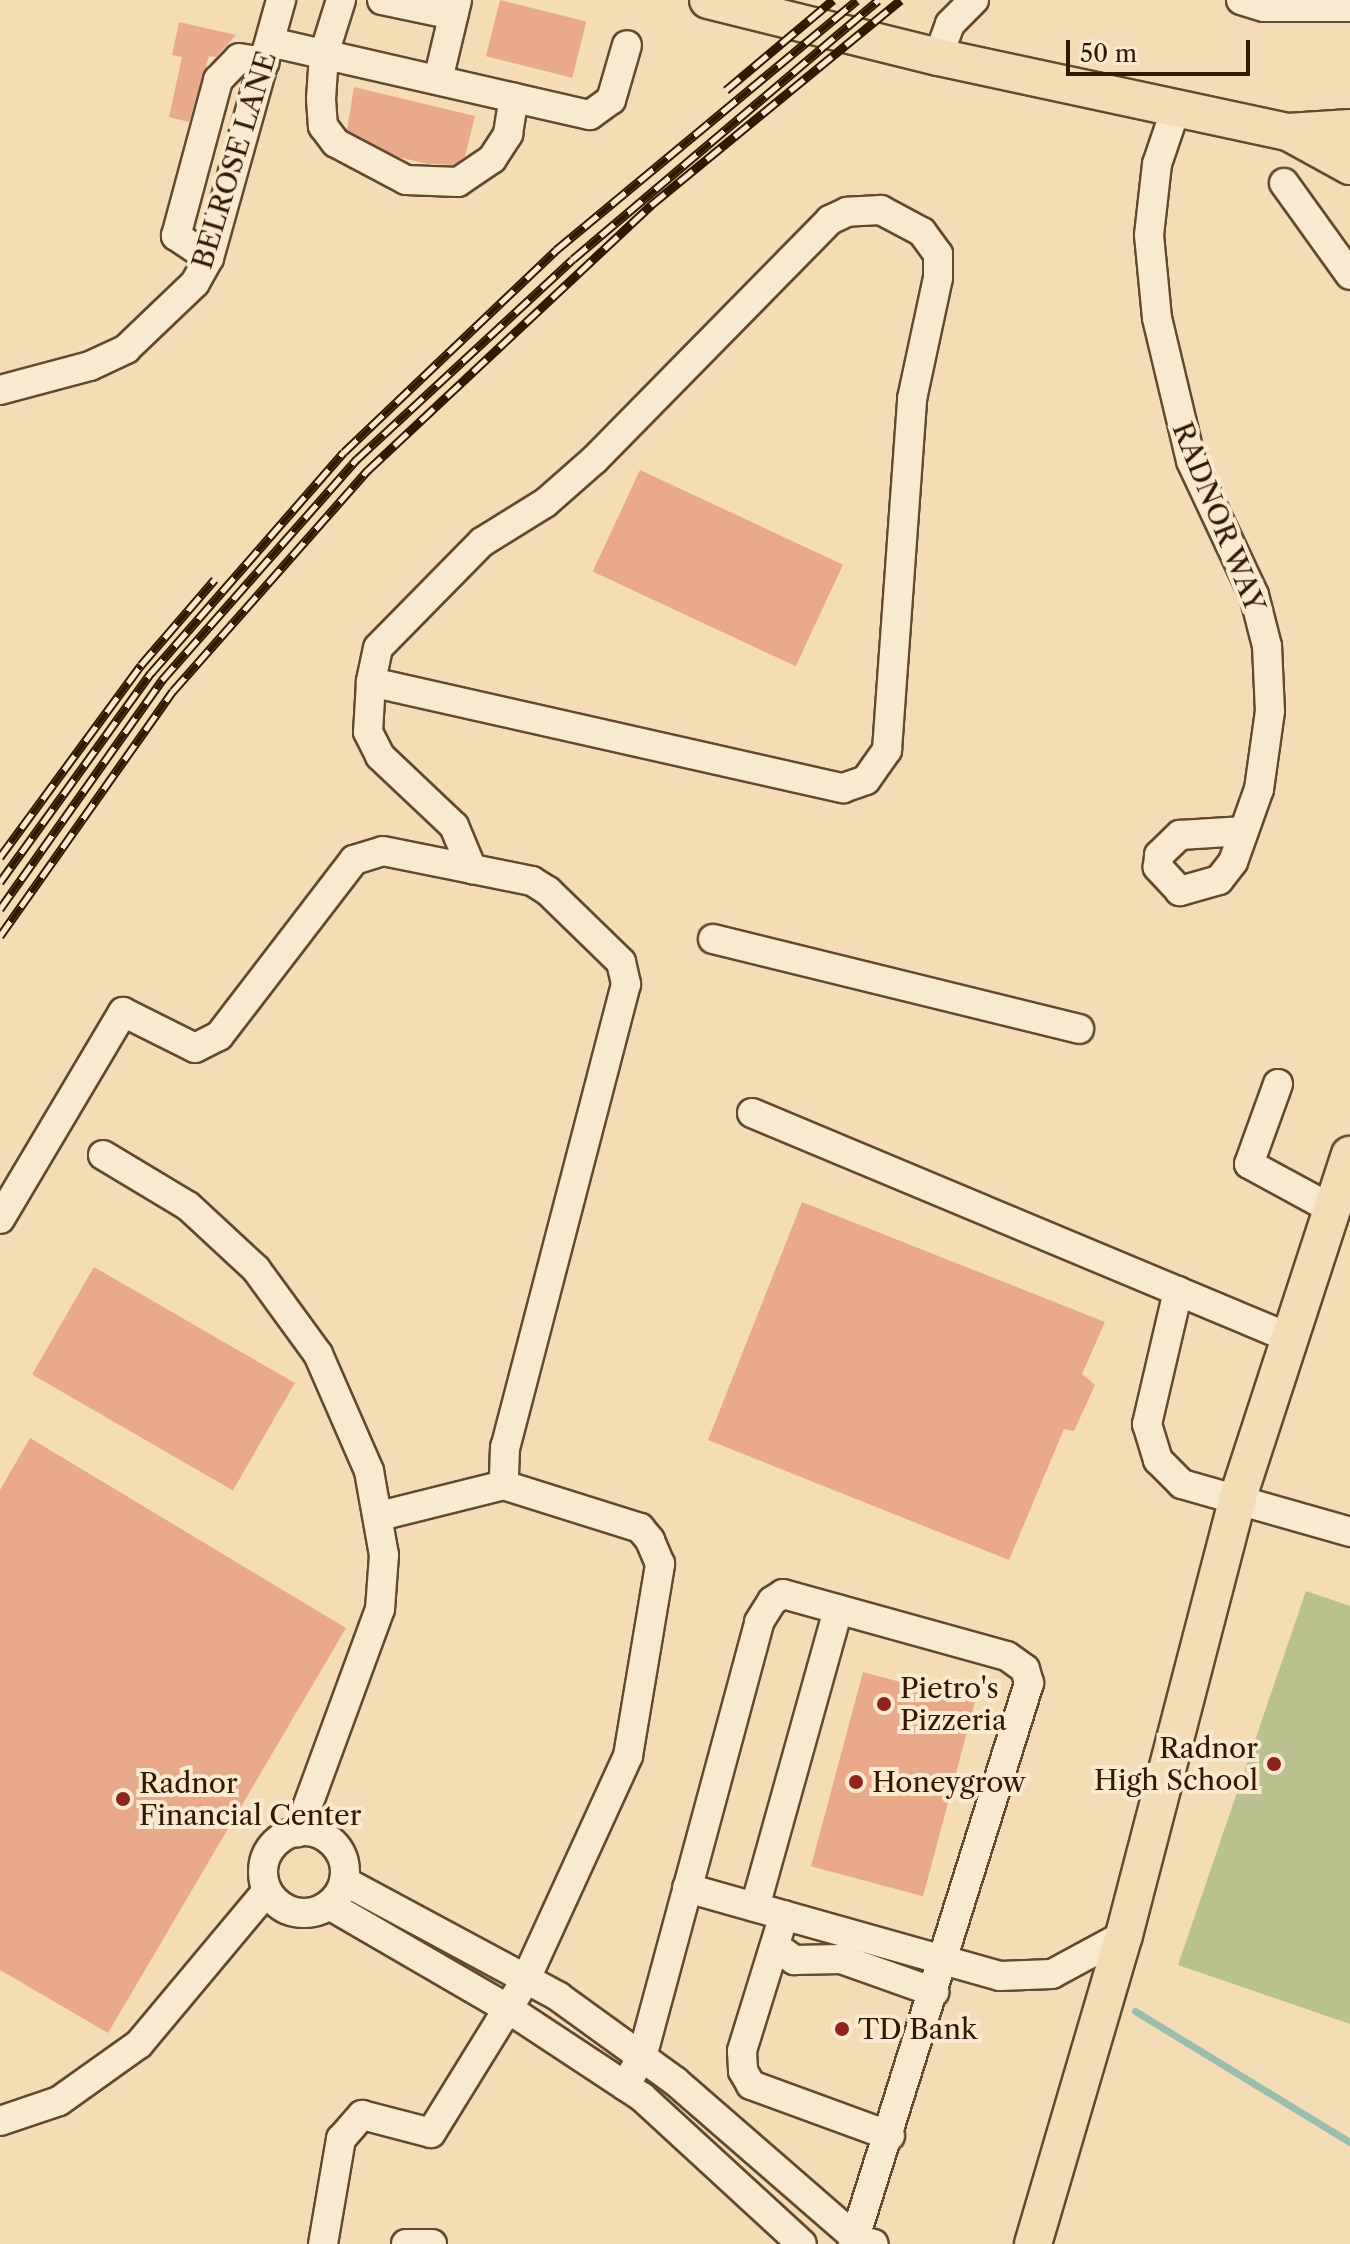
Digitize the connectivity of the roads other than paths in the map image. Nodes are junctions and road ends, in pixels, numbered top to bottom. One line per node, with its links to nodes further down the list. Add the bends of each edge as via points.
1 (281, 0): 10 (street, BELROSE LANE)
2 (341, 0): 11 (street)
3 (382, 0): 8 (street)
4 (708, 0): 12 (main road)
5 (974, 0): 12 (street, via 950,24)
6 (1241, 0): 7 (street, via 1264,7)
7 (1350, 7)
8 (455, 8): 13 (street)
9 (627, 45): 14 (street, via 611,100 590,115)
10 (267, 52): 11 (street); 20 (street, BELROSE LANE); 20 (street, via 239,58 218,80 176,236)
11 (324, 54): 13 (street); 14 (street, via 323,126 336,143 406,180 458,182 474,176 508,134)
12 (938, 57): 15 (main road)
13 (438, 80): 14 (street)
14 (514, 97)
15 (1176, 108): 17 (main road); 24 (street, RADNOR WAY, via 1157,164 1149,235 1157,318 1191,461 1254,595 1270,677 1267,744)
16 (1350, 128): 17 (main road)
17 (1288, 132): 18 (main road)
18 (1350, 166)
19 (1284, 183): 21 (street)
20 (209, 258): 22 (street, BELROSE LANE, via 166,317 126,349 90,366)
21 (1350, 275)
22 (0, 390)
23 (371, 682): 23 (street, via 378,648 450,571 594,460 830,220 847,212 881,210 922,232 938,254 938,278 912,399 887,750 866,780 843,788); 25 (street, via 368,732 380,756 454,826)
24 (1244, 831)
25 (472, 869): 33 (street, via 383,851 354,860 219,1036 195,1048 123,1012); 36 (street, via 532,881 548,891 621,962 626,984 505,1447)
26 (713, 939): 27 (street)
27 (1079, 1029)
28 (1278, 1084): 32 (street, via 1249,1164)
29 (752, 1113): 34 (street)
30 (103, 1155): 38 (street, via 212,1225 276,1294 337,1388)
31 (1350, 1155): 32 (main road)
32 (1332, 1209): 35 (main road)
33 (0, 1219)
34 (1178, 1291): 35 (street); 37 (street, via 1147,1424 1158,1460 1182,1484)
35 (1290, 1338): 37 (main road)
36 (504, 1485): 38 (street); 55 (street, via 640,1528 660,1564 628,1756)
37 (1238, 1497): 39 (street); 49 (main road)
38 (380, 1516): 41 (street, via 383,1568 374,1634)
39 (1350, 1532)
40 (838, 1609): 43 (street, via 783,1594 759,1622); 46 (street); 53 (street, via 1007,1656 1025,1669 1029,1683)
41 (298, 1832): 42 (street, via 311,1832 335,1845); 44 (street, via 267,1853)
42 (344, 1881): 45 (street); 47 (street)
43 (687, 1888): 46 (street); 58 (street)
44 (267, 1891): 45 (street, via 298,1913); 60 (street, via 174,2008 130,2052 59,2101)
45 (329, 1905): 50 (street)
46 (755, 1907): 48 (street)
47 (402, 1911): 50 (street); 52 (street)
48 (784, 1915): 51 (street); 53 (street)
49 (1124, 1935): 53 (street, via 1052,1974 1000,1976); 65 (main road)
50 (386, 1939): 54 (street)
51 (775, 1946): 56 (street, via 794,1960 841,1959); 61 (street, via 742,2051 751,2085)
52 (464, 1948): 54 (street); 55 (street)
53 (944, 1960): 56 (street)
54 (447, 1975): 57 (street)
55 (525, 1981): 57 (street); 58 (street, via 559,1997)
56 (934, 1992): 61 (street)
57 (507, 2008): 59 (street); 63 (street, via 431,2133 362,2115 341,2139)
58 (642, 2057): 59 (street); 62 (street)
59 (625, 2086): 64 (street)
60 (0, 2121)
61 (890, 2136): 62 (street)
62 (862, 2243)
63 (323, 2244)
64 (802, 2244)
65 (1033, 2244)

